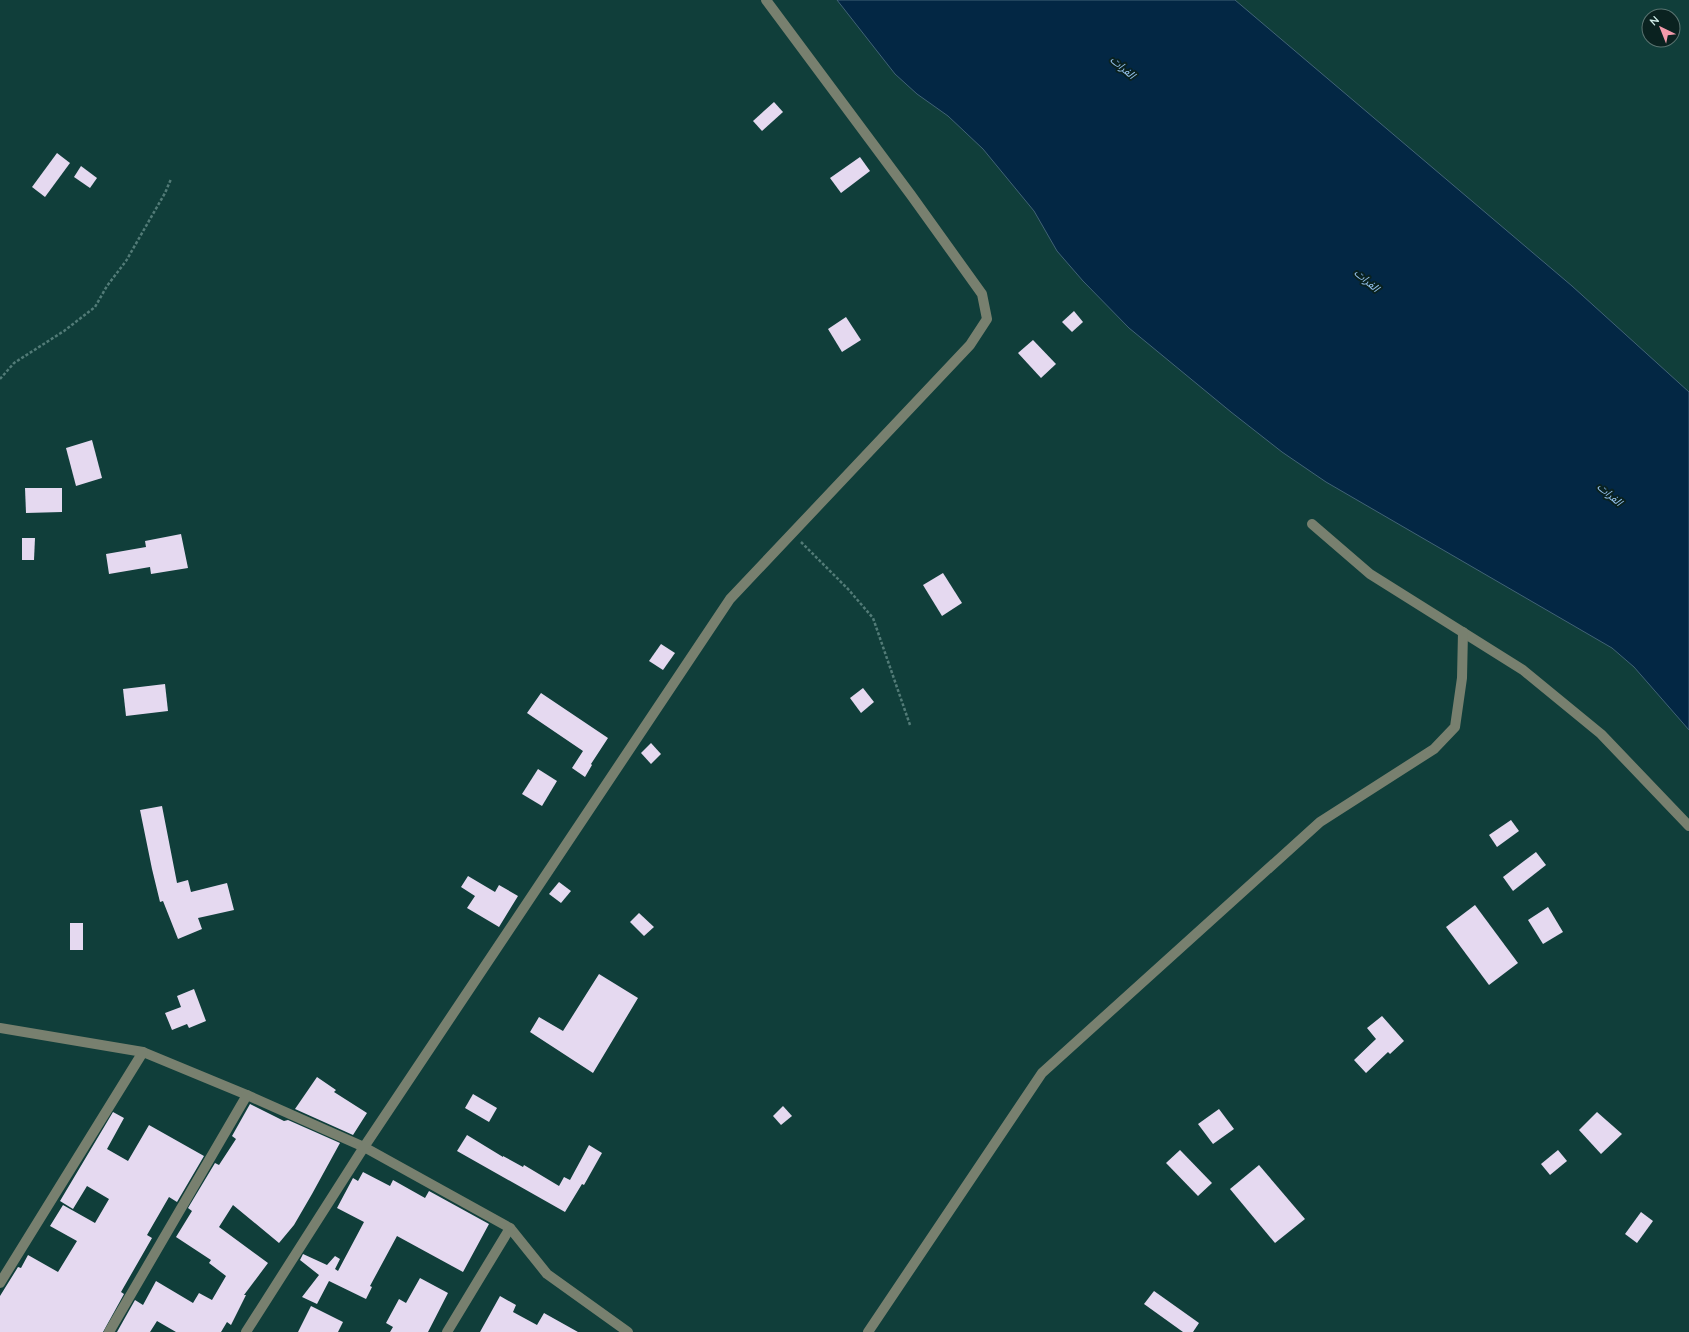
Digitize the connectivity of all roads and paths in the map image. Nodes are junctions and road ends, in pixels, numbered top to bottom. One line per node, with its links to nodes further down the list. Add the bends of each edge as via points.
1 (766, 0): 5 (street, via 982,294 987,319 970,345)
2 (171, 179): 3 (path, via 126,261 95,307 64,331 14,363)
3 (0, 379)
4 (1312, 524): 6 (street, via 1370,574)
5 (792, 534): 7 (path, via 848,589 873,618); 12 (street, via 730,599)
6 (1463, 632): 8 (street, via 1523,670 1601,734); 19 (street, via 1462,678 1455,727 1434,749 1320,822 1042,1073)
7 (910, 724)
8 (1689, 826)
9 (0, 1028): 10 (street)
10 (143, 1052): 11 (street); 14 (street)
11 (248, 1095): 12 (street); 16 (street)
12 (364, 1147): 13 (street); 17 (street)
13 (510, 1228): 15 (street, via 547,1274); 18 (street)
14 (0, 1283)
15 (625, 1331)
16 (109, 1332)
17 (246, 1332)
18 (447, 1332)
19 (868, 1332)

